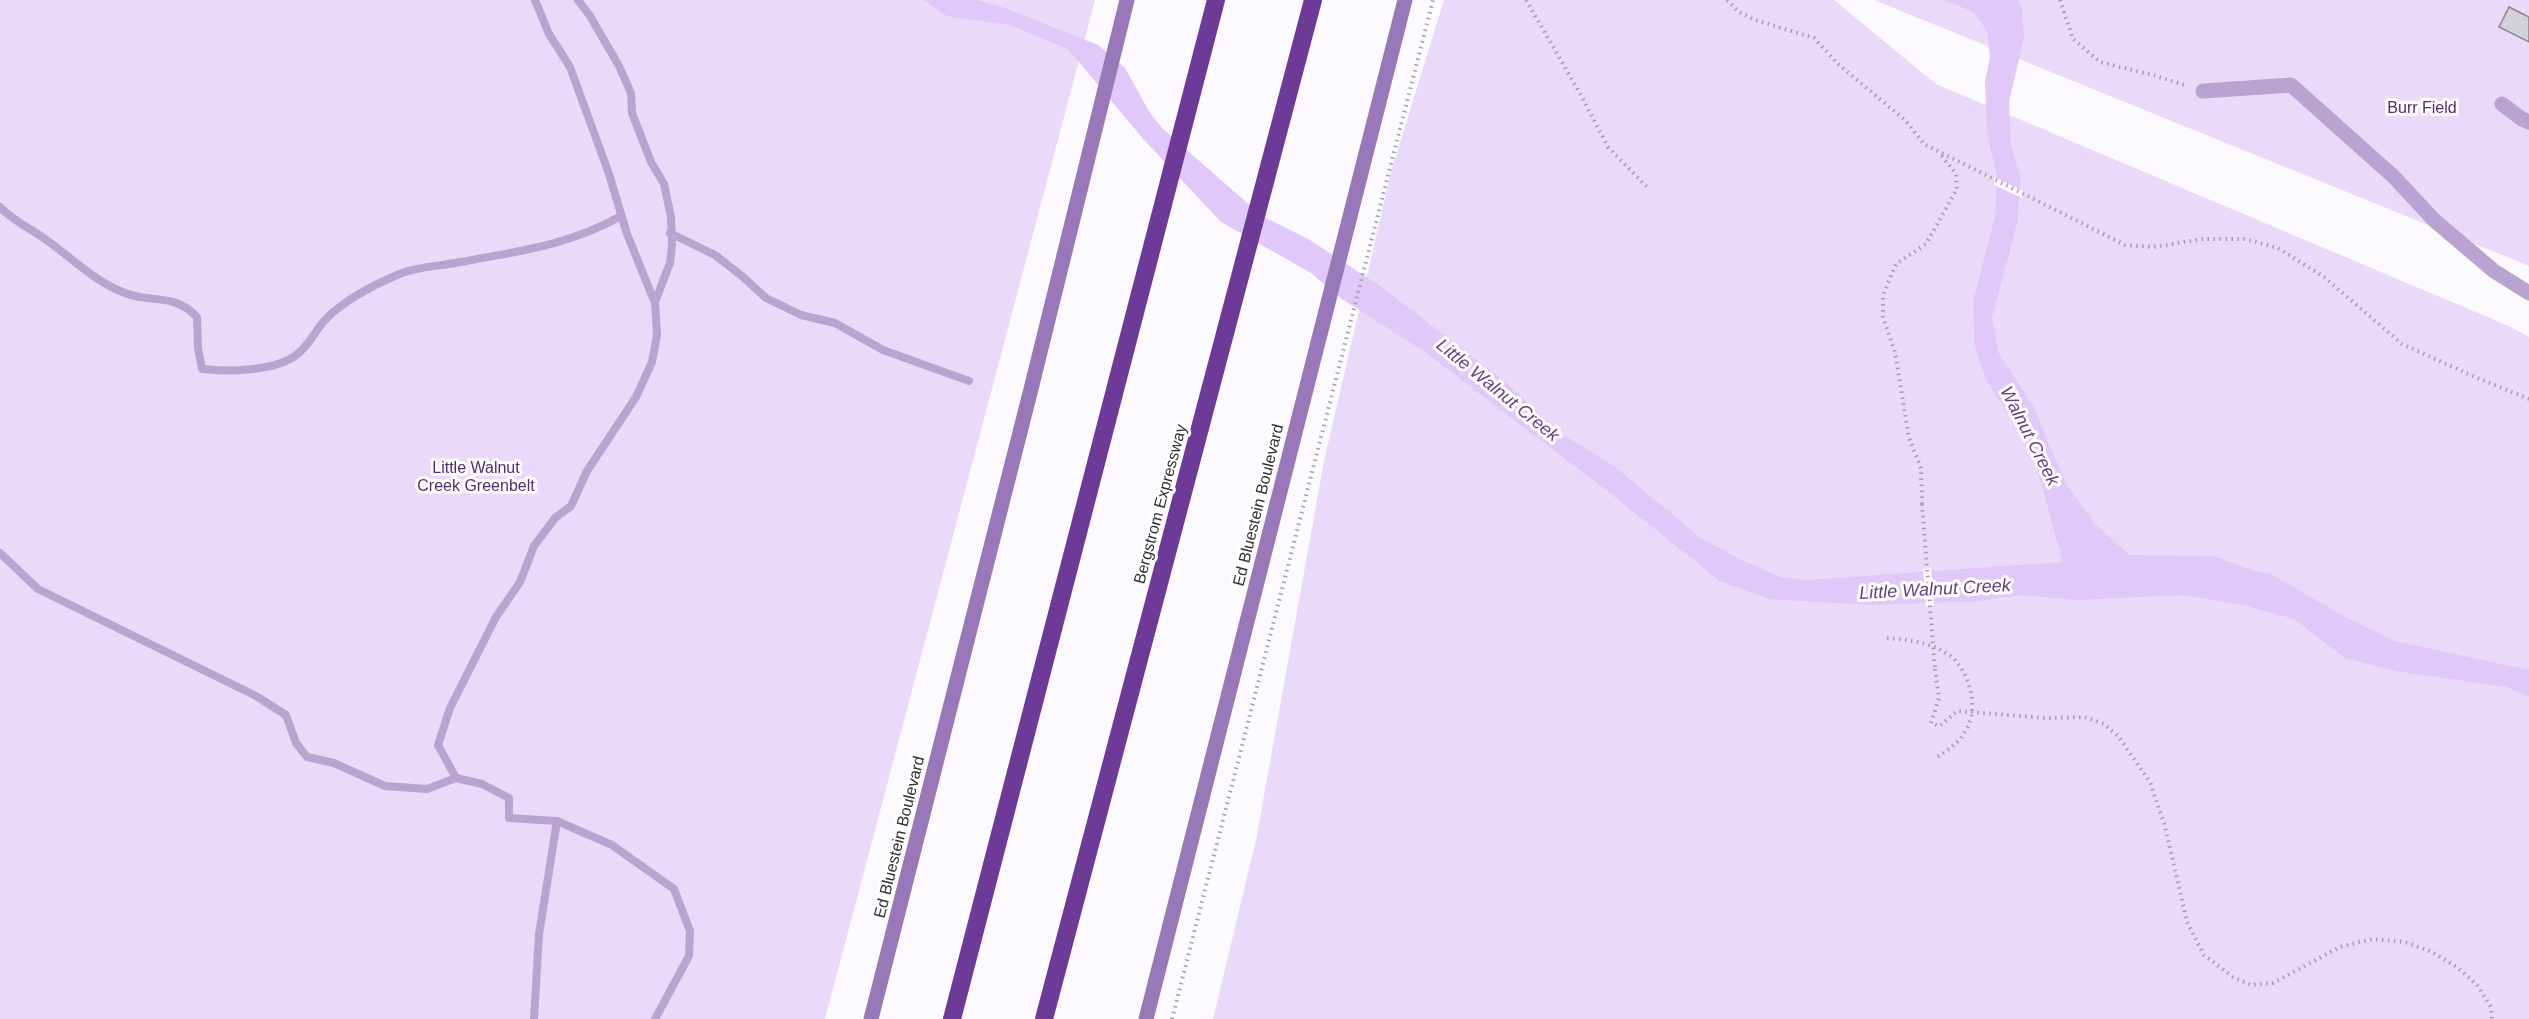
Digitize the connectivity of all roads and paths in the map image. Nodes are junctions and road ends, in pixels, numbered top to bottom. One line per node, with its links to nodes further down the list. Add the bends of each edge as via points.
1 (535, 0): 17 (lane, via 549,34 570,68)
2 (578, 0): 18 (lane, via 610,49 631,93 632,113 664,184)
3 (1127, 0): 31 (main road, Ed Bluestein Boulevard)
4 (1216, 0): 32 (highway)
5 (1313, 0): 33 (highway, Bergstrom Expressway)
6 (1405, 0): 34 (main road, Ed Bluestein Boulevard)
7 (1433, 0): 35 (path)
8 (1526, 0): 15 (path, via 1608,147)
9 (1727, 0): 14 (path, via 1755,20 1814,38 1838,64 1906,121 1924,144)
10 (2060, 0): 11 (path, via 2073,39 2100,62)
11 (2203, 91): 19 (street, via 2291,85 2394,177 2434,220 2494,271)
12 (2502, 105): 13 (street)
13 (2529, 122)
14 (1939, 152): 22 (path, via 2125,245 2153,247 2204,239 2245,239 2278,248 2324,277 2402,344); 25 (path, bridge, via 1956,174 1957,189 1926,243 1896,264 1883,295 1883,317 1895,352 1909,438 1921,468 1939,698 1931,723 1940,726 1958,711)
15 (1648, 189)
16 (0, 207): 17 (lane, via 94,276 126,294 186,305 197,316 202,369 210,370 255,369 291,359 307,346 325,320 360,293 403,273 540,247 594,232)
17 (621, 216): 20 (lane)
18 (670, 233): 20 (lane, via 670,262); 21 (lane, via 715,255 766,298 801,315 835,323 883,350)
19 (2529, 292)
20 (655, 303): 27 (lane, via 657,335 652,362 636,397 587,471 571,506 555,518 534,546 520,582 496,617 450,708 438,745)
21 (969, 381)
22 (2529, 399)
23 (0, 554): 27 (lane, via 38,589 256,696 285,715 296,743 307,757 334,763 385,786 427,789)
24 (1887, 638): 25 (path, via 1921,641 1950,656 1965,675)
25 (1973, 711): 26 (path, via 1965,733 1953,748); 36 (path, via 2046,718 2085,717 2104,724 2118,736 2150,782 2165,826 2187,922 2204,955 2232,977 2251,985 2273,983 2340,947 2372,939 2405,942 2457,967 2477,985 2491,1008)
26 (1935, 758)
27 (456, 778): 28 (lane, via 482,784 510,798 509,818)
28 (557, 820): 29 (lane, via 539,934); 30 (lane, via 612,845 674,889 690,931 689,956)
29 (534, 1019)
30 (655, 1019)
31 (871, 1019)
32 (952, 1019)
33 (1044, 1019)
34 (1146, 1019)
35 (1172, 1019)
36 (2492, 1019)

